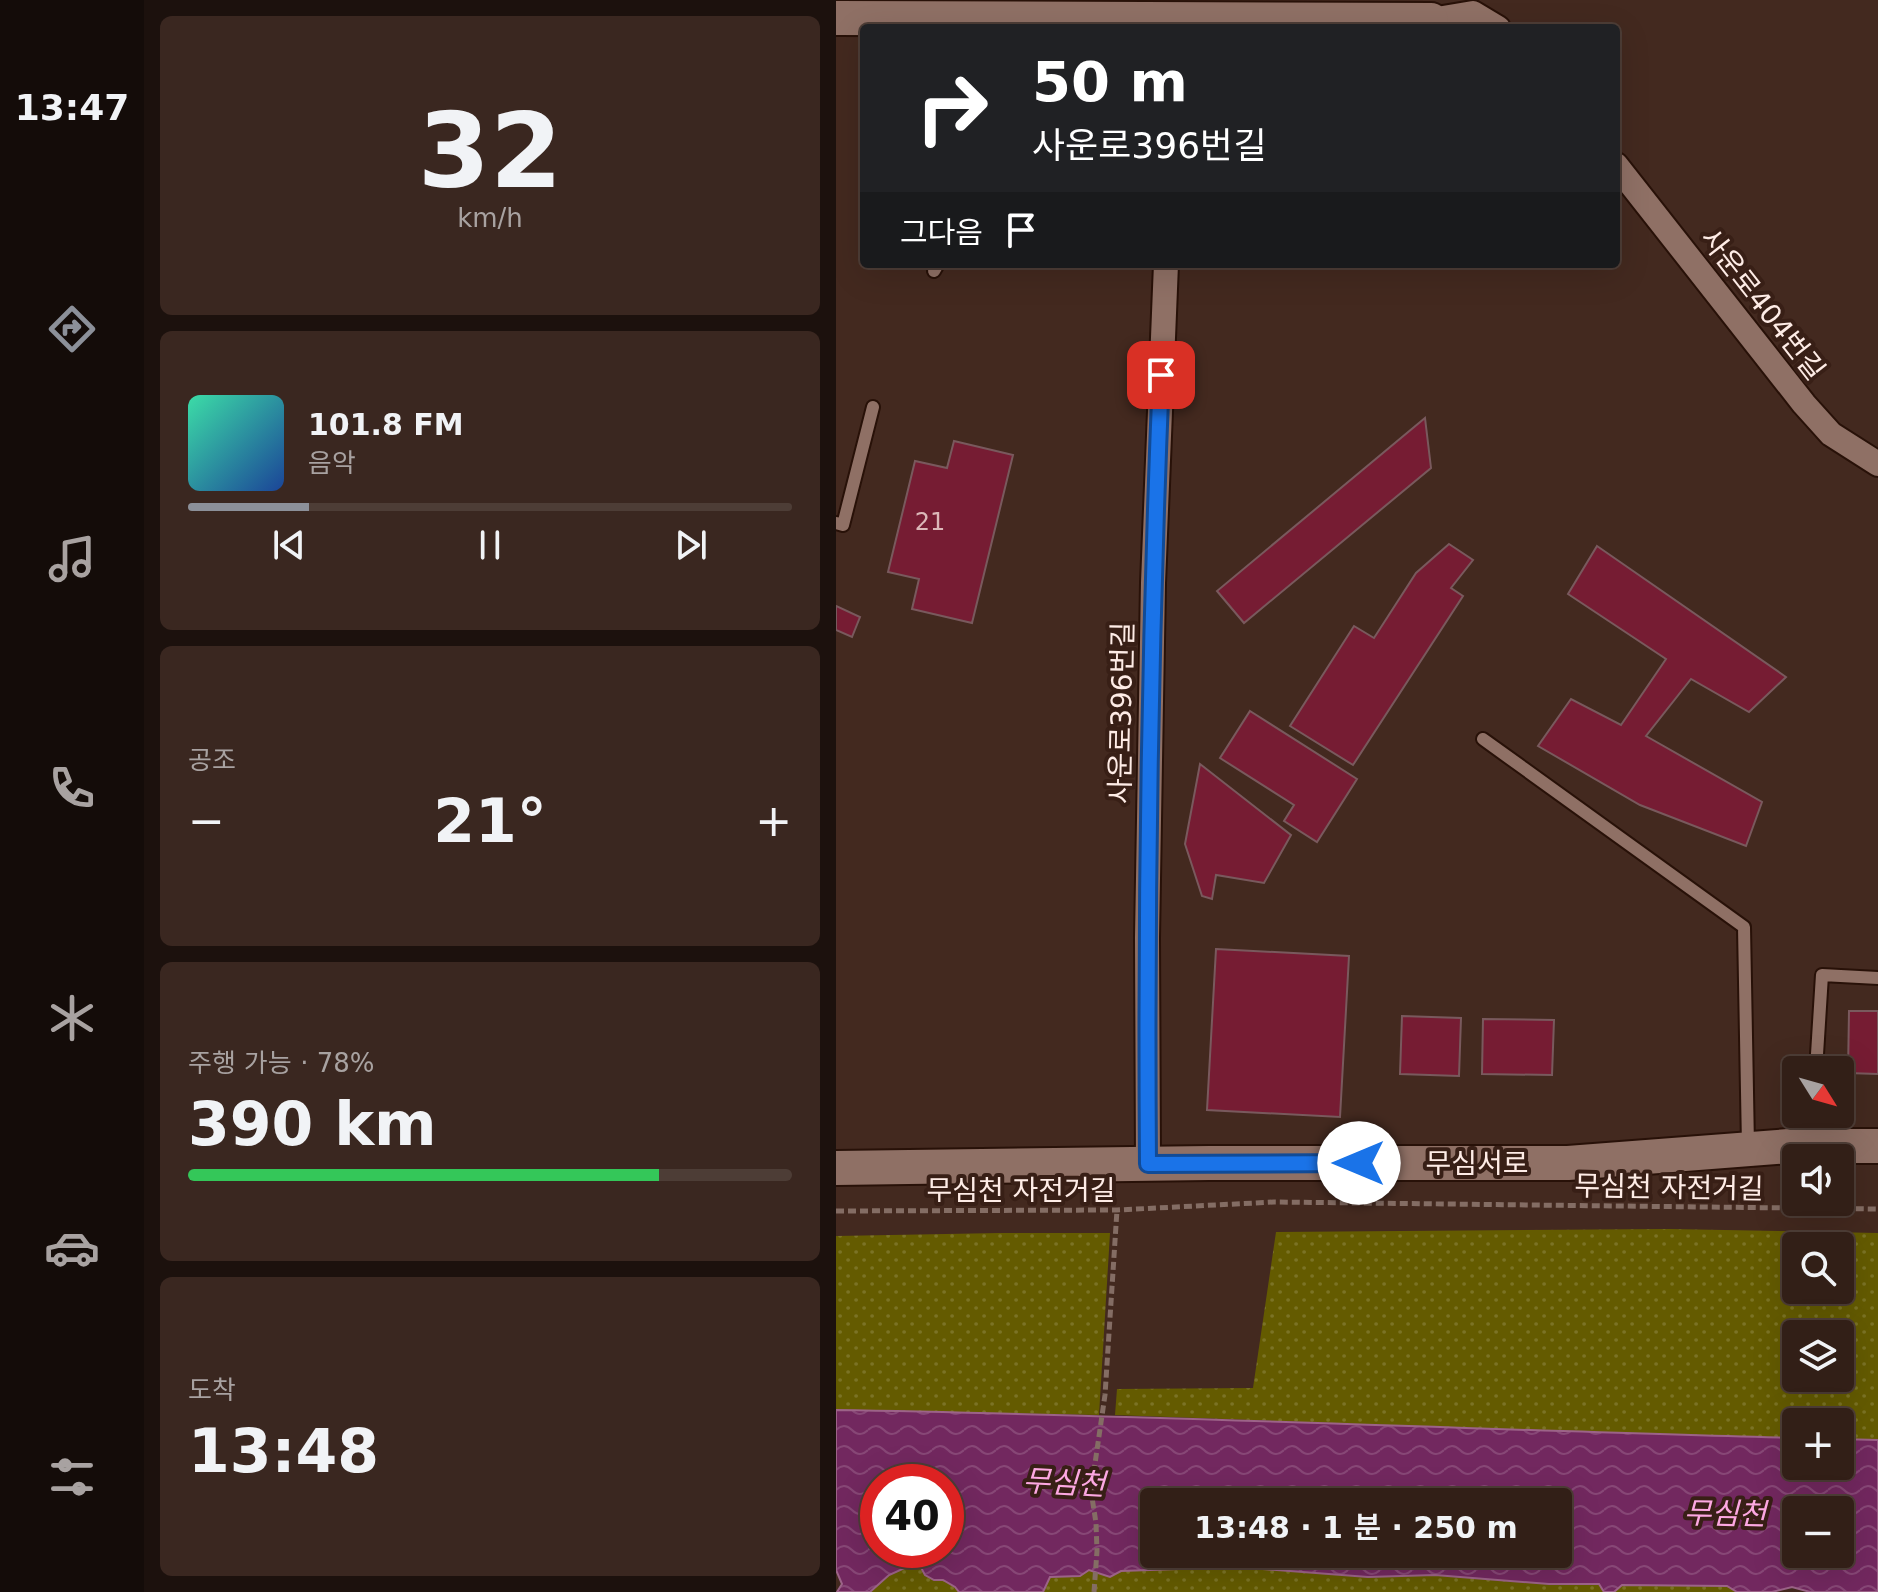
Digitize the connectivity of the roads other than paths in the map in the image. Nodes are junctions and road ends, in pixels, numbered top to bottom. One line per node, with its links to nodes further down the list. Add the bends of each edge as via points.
1 (982, 9): 2 (street); 4 (street)
2 (836, 18)
3 (1431, 20): 5 (street); 6 (street, via 1473,13)
4 (1054, 23): 5 (street)
5 (1176, 24)
6 (1491, 24)
7 (1620, 170): 10 (street, 사운로404번길, via 1804,404 1831,434)
8 (1166, 268): 18 (street, 사운로396번길, via 1152,599)
9 (873, 407): 11 (lane, via 843,525)
10 (1878, 464)
11 (836, 523)
12 (1483, 739): 17 (lane, via 1744,927)
13 (1878, 978): 14 (lane, via 1822,975)
14 (1817, 1056)
15 (1812, 1130): 16 (street, 무심서로); 17 (street, 무심서로)
16 (1878, 1146)
17 (1748, 1149): 18 (street, 무심서로, via 1568,1163)
18 (1148, 1164): 19 (street, 무심서로)
19 (836, 1168)

